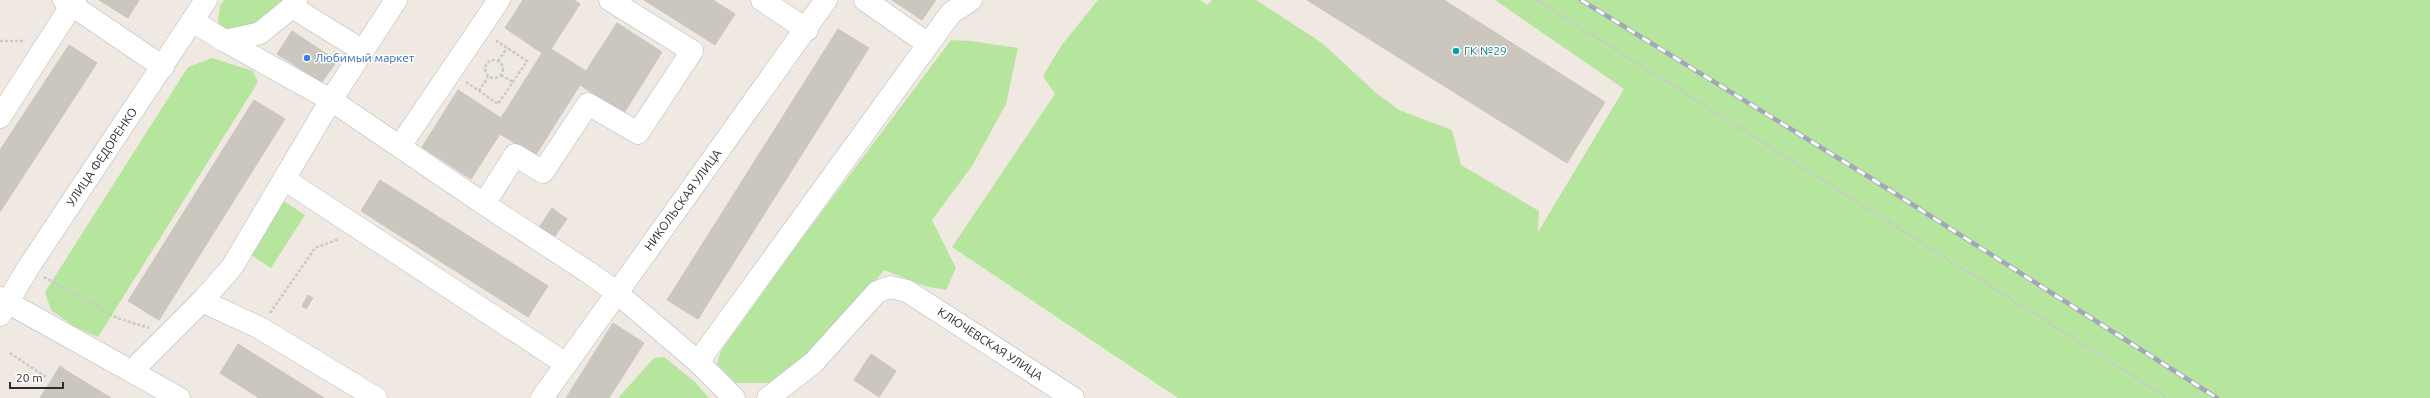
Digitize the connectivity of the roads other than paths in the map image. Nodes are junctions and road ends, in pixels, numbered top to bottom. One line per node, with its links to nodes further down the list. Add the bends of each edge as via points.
1 (206, 0): 11 (street, УЛИЦА ФЕДОРЕНКО)
2 (396, 0): 15 (street)
3 (499, 0): 19 (street)
4 (610, 0): 21 (street, via 692,51 638,133 588,104 543,172 515,155)
5 (762, 0): 12 (street)
6 (865, 0): 14 (street)
7 (971, 0): 14 (street, via 951,13)
8 (826, 1): 12 (street, НИКОЛЬСКАЯ УЛИЦА)
9 (70, 2): 16 (street); 18 (street)
10 (294, 4): 13 (street, via 260,33); 15 (street)
11 (192, 21): 13 (street); 16 (street, УЛИЦА ФЕДОРЕНКО)
12 (807, 30): 22 (street, НИКОЛЬСКАЯ УЛИЦА)
13 (225, 41): 17 (street)
14 (928, 44): 25 (street)
15 (363, 51): 17 (street)
16 (163, 66): 24 (street, УЛИЦА ФЕДОРЕНКО)
17 (331, 100): 19 (street); 20 (street)
18 (0, 117)
19 (400, 146): 21 (street)
20 (284, 179): 23 (street, via 232,267); 26 (street)
21 (484, 204): 22 (street)
22 (616, 292): 25 (street); 26 (street, НИКОЛЬСКАЯ УЛИЦА)
23 (202, 301): 27 (street); 29 (street, via 260,328)
24 (3, 305): 27 (street, via 56,328)
25 (698, 362): 31 (street)
26 (566, 364): 30 (street, НИКОЛЬСКАЯ УЛИЦА)
27 (132, 371): 28 (street)
28 (179, 398)
29 (376, 398)
30 (542, 398)
31 (734, 398)
32 (768, 398): 33 (street, КЛЮЧЕВСКАЯ УЛИЦА, via 813,363 877,292 890,287 907,291)
33 (1073, 398)

